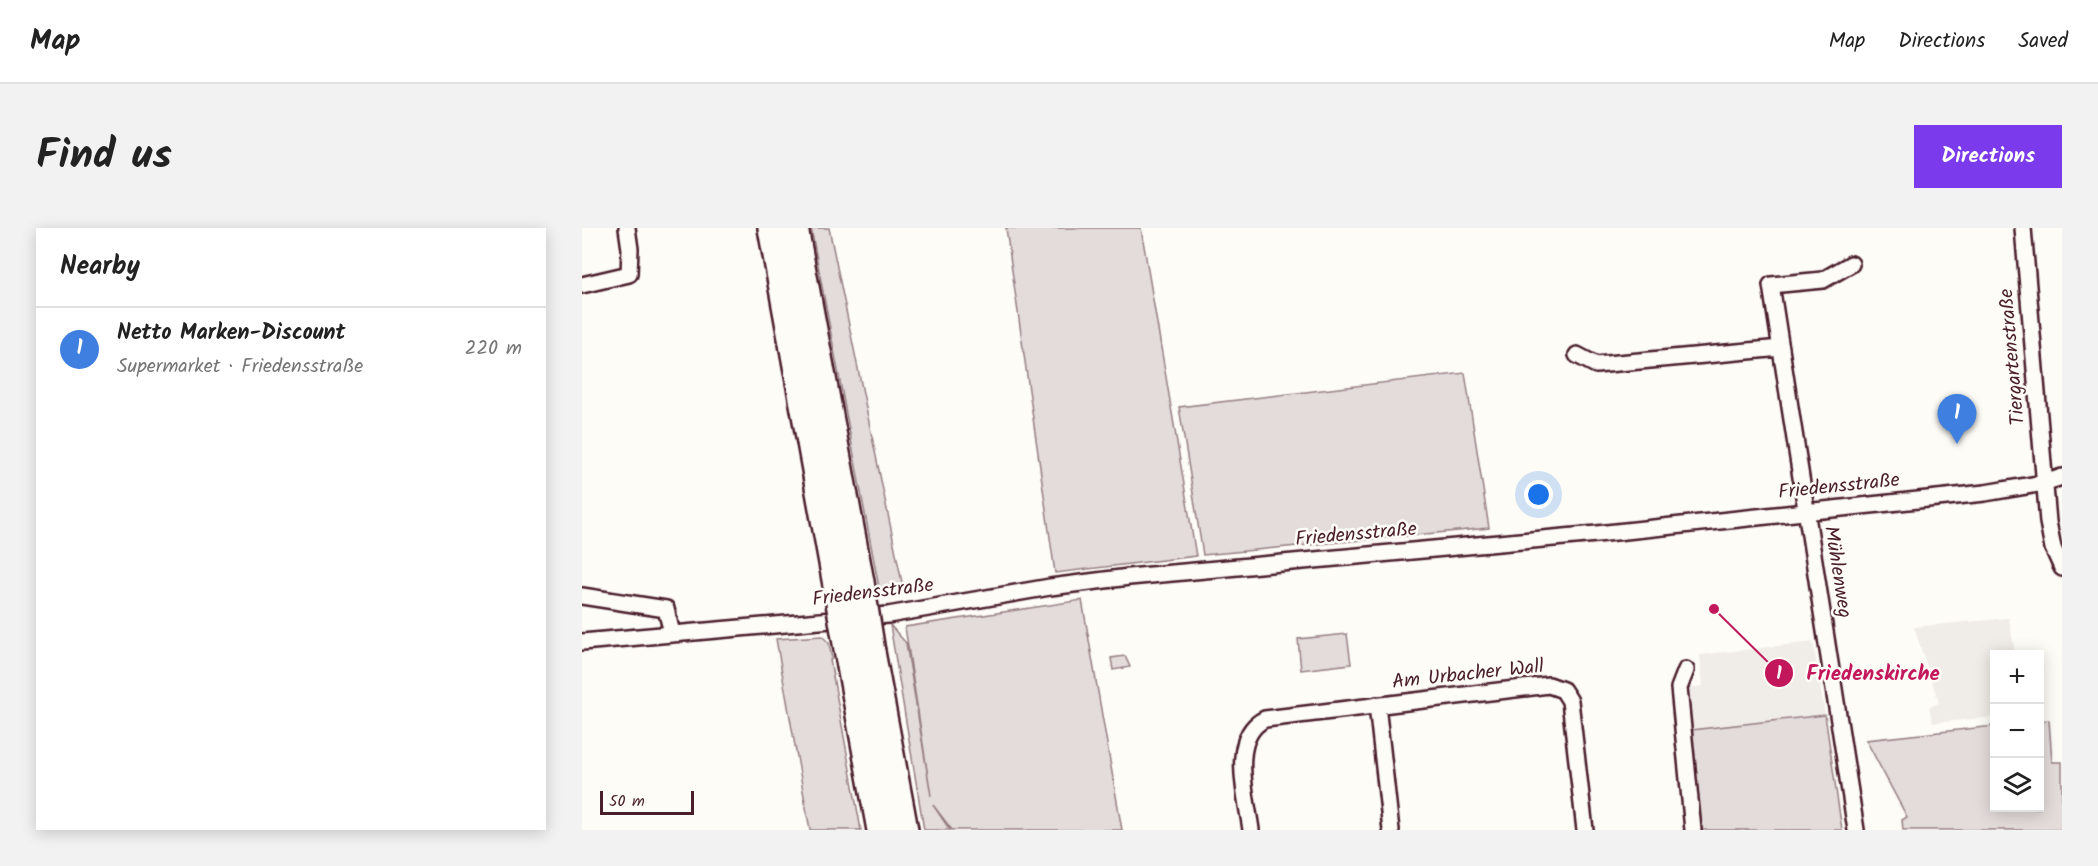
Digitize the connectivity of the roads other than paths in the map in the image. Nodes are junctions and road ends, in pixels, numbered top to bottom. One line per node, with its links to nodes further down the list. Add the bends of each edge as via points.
1 (627, 228): 6 (street, via 629,274)
2 (772, 228): 13 (highway)
3 (794, 228): 13 (highway)
4 (2023, 228): 10 (street, Tiergartenstraße)
5 (1851, 264): 7 (street, Mühlenweg, via 1823,280 1772,285)
6 (582, 285)
7 (1781, 348): 8 (street, via 1596,365); 11 (street, Mühlenweg)
8 (1577, 355)
9 (2062, 477): 10 (street, Friedensstraße)
10 (2044, 483): 11 (street, Friedensstraße, via 1985,493); 12 (street, via 2053,548)
11 (1806, 511): 15 (street, Friedensstraße, via 1129,577 888,615); 26 (street, Mühlenweg)
12 (2062, 568)
13 (848, 583): 17 (highway, bridge)
14 (582, 596): 15 (street, via 666,609)
15 (672, 633): 16 (street, Friedensstraße)
16 (582, 642)
17 (860, 653): 20 (highway); 21 (highway)
18 (1686, 670): 25 (street, via 1678,688)
19 (1377, 705): 22 (street, Am Urbacher Wall, via 1274,716 1260,721 1245,742 1243,765); 23 (street, Am Urbacher Wall); 24 (street, Am Urbacher Wall, via 1549,686 1563,690 1570,701)
20 (881, 830)
21 (904, 830)
22 (1251, 830)
23 (1391, 830)
24 (1586, 830)
25 (1693, 830)
26 (1856, 830)

